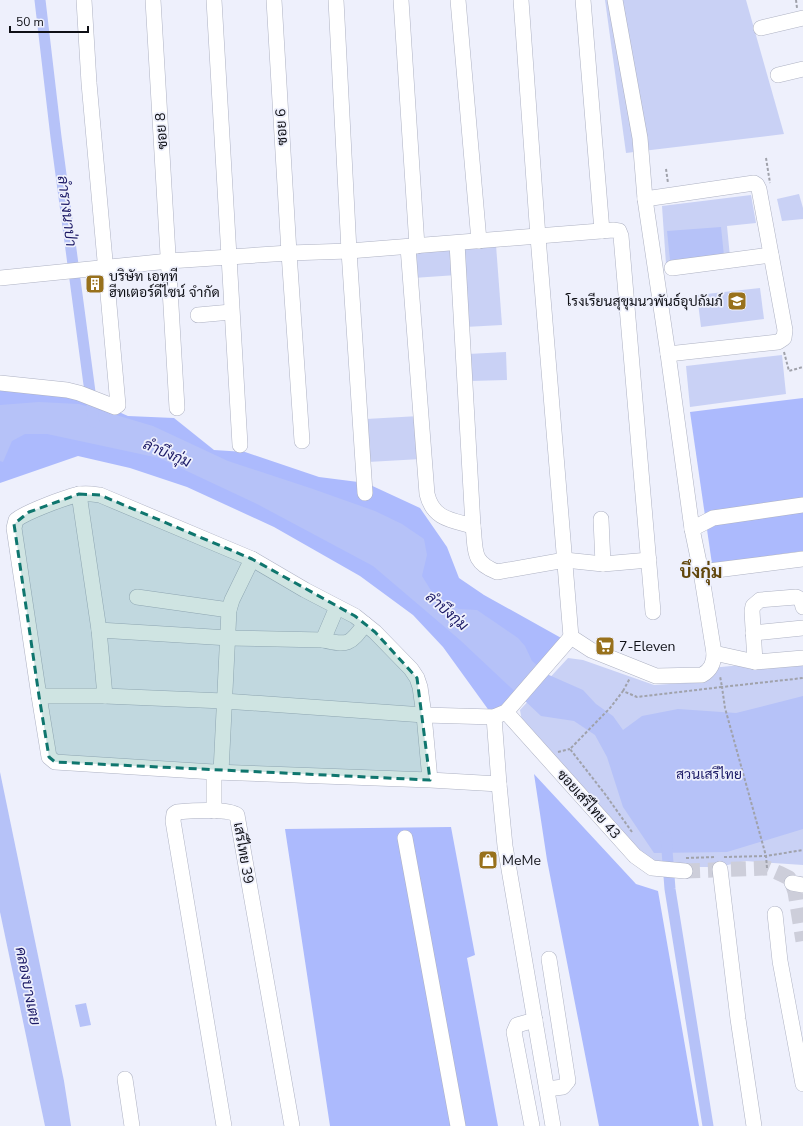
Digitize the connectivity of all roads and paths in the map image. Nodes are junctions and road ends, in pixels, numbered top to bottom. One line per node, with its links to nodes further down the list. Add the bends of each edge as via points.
1 (84, 0): 26 (street)
2 (153, 0): 25 (street, ซอย 8)
3 (214, 0): 24 (street)
4 (274, 0): 22 (street, ซอย 6)
5 (336, 0): 21 (street)
6 (401, 0): 20 (street)
7 (458, 0): 18 (street)
8 (521, 0): 17 (street)
9 (583, 0): 16 (street)
10 (616, 0): 15 (street, via 640,138)
11 (803, 18): 12 (street)
12 (761, 28)
13 (803, 69): 14 (street)
14 (778, 75)
15 (644, 199): 23 (street, via 754,183 759,189); 31 (street)
16 (602, 231): 17 (street); 45 (street, via 619,231 622,236)
17 (538, 237): 18 (street); 44 (street)
18 (479, 241): 19 (street)
19 (457, 243): 20 (street); 40 (street)
20 (413, 246): 21 (street); 40 (street, via 429,504 438,514)
21 (349, 251): 22 (street); 36 (street)
22 (289, 253): 24 (street); 34 (street, ซอย 6)
23 (771, 255): 27 (street); 31 (street, via 784,338 778,342)
24 (228, 257): 25 (street); 29 (street)
25 (169, 261): 26 (street); 33 (street, ซอย 8)
26 (106, 267): 28 (street); 32 (street, via 118,405 115,407 67,390)
27 (672, 268)
28 (0, 278)
29 (231, 312): 30 (street); 35 (street)
30 (198, 315)
31 (668, 354): 41 (street)
32 (0, 383)
33 (177, 408)
34 (302, 441)
35 (240, 445)
36 (365, 493)
37 (79, 494): 42 (street, via 100,495); 55 (street); 66 (street, via 29,512 18,518 14,524)
38 (803, 505): 41 (street, via 713,518)
39 (601, 519): 46 (street)
40 (473, 526): 44 (street, via 477,558 480,563 497,572)
41 (692, 529): 47 (street)
42 (252, 559): 49 (street); 51 (street)
43 (803, 559): 47 (street)
44 (565, 560): 46 (street); 57 (street)
45 (649, 560): 46 (street); 52 (street)
46 (603, 564)
47 (701, 572): 60 (street)
48 (137, 597): 51 (street)
49 (336, 607): 53 (street); 59 (street)
50 (803, 607): 56 (street, via 800,599 796,597 760,600 753,606)
51 (229, 610): 58 (street)
52 (653, 612)
53 (365, 624): 59 (street, via 353,640 344,644); 70 (street, via 417,678)
54 (803, 628): 56 (street)
55 (99, 630): 58 (street); 67 (street)
56 (753, 633): 62 (street)
57 (571, 637): 60 (street, via 591,650 656,676 702,675 714,662); 69 (street)
58 (228, 638): 59 (street); 68 (street)
59 (323, 640)
60 (714, 653): 62 (street)
61 (803, 658): 62 (street)
62 (755, 662)
63 (720, 675): 65 (path)
64 (803, 678): 65 (path)
65 (722, 687): 75 (path, via 637,697 623,691 570,749); 78 (path, via 725,708)
66 (38, 696): 67 (street); 71 (street, via 49,757 55,762)
67 (105, 696): 68 (street)
68 (224, 701): 70 (street); 71 (street)
69 (505, 710): 70 (street); 73 (street); 79 (street, ซอยเสรีไทย 43, via 635,856 652,868)
70 (424, 715): 72 (street)
71 (217, 772): 72 (street); 74 (street)
72 (430, 780): 73 (street)
73 (499, 784): 84 (street, via 506,846)
74 (214, 811): 89 (street, เสรีไทย 39, via 177,812 173,821); 90 (street, เสรีไทย 39, via 232,812 237,815)
75 (632, 832)
76 (405, 838): 91 (street)
77 (803, 850): 78 (path)
78 (766, 856): 79 (path); 80 (path)
79 (683, 864)
80 (767, 868)
81 (720, 869): 94 (street)
82 (775, 914): 86 (street, via 780,961)
83 (549, 959): 87 (street, via 568,1081 563,1087)
84 (535, 1020): 87 (street); 92 (street, via 517,1025 514,1032)
85 (125, 1079): 88 (street)
86 (803, 1084)
87 (547, 1089): 93 (street)
88 (132, 1126)
89 (224, 1126)
90 (292, 1126)
91 (458, 1126)
92 (532, 1126)
93 (553, 1126)
94 (754, 1126)

